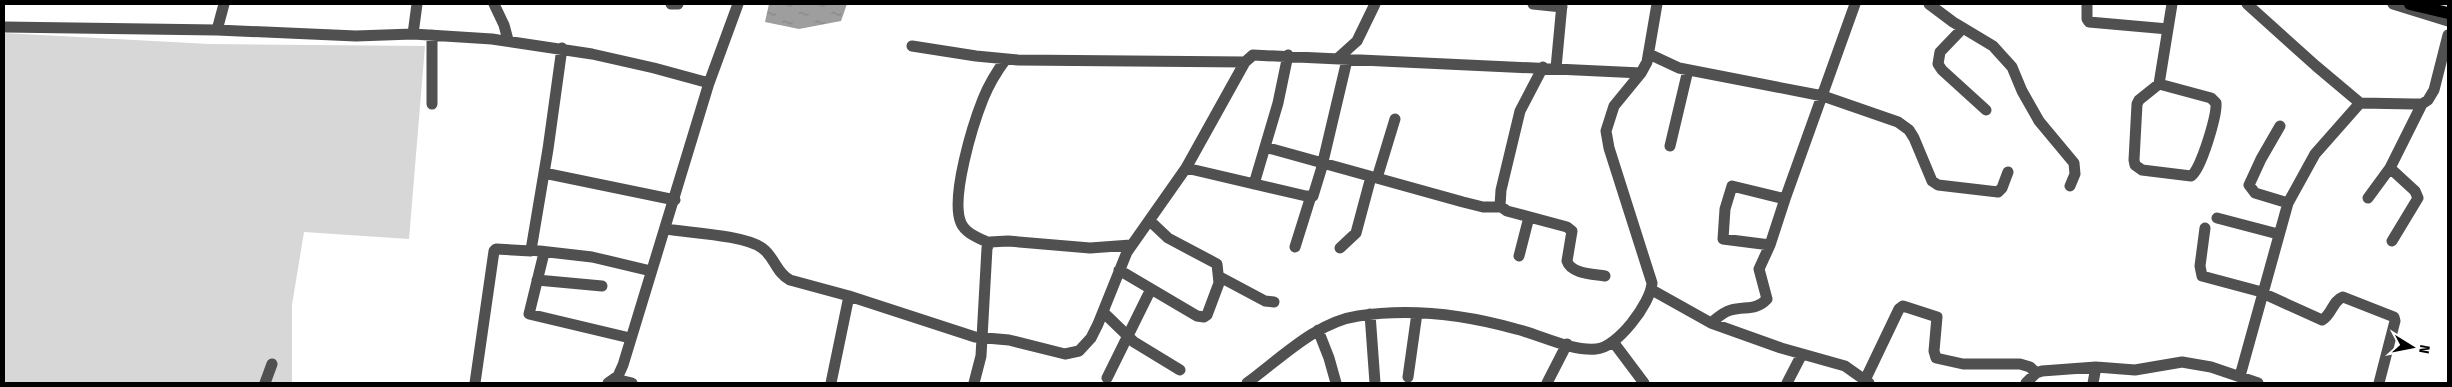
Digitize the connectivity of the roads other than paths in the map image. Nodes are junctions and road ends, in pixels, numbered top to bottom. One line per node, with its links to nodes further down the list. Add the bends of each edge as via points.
1 (224, 4): 23 (street)
2 (417, 4): 24 (street)
3 (494, 4): 27 (street)
4 (671, 4): 5 (street)
5 (678, 4)
6 (738, 4): 40 (street)
7 (1375, 4): 33 (street, via 1357,41)
8 (1533, 4): 17 (street)
9 (1657, 4): 30 (street)
10 (1855, 4): 42 (street)
11 (1930, 4): 21 (street)
12 (2087, 4): 22 (street, via 2086,19 2089,22)
13 (2172, 4): 22 (street)
14 (2247, 4): 43 (street)
15 (2393, 4): 19 (street)
16 (2410, 4): 18 (main road)
17 (1562, 5): 37 (street)
18 (2448, 13)
19 (2448, 20)
20 (4, 27): 23 (street)
21 (1963, 28): 46 (street, via 1940,52 1938,64); 58 (street, via 1993,46 2012,66 2039,121 2074,163 2075,174)
22 (2168, 29): 41 (street)
23 (217, 30): 24 (street, via 356,36)
24 (413, 34): 25 (street)
25 (432, 35): 27 (street); 44 (street)
26 (2448, 35): 35 (street)
27 (508, 40): 29 (street)
28 (912, 46): 32 (street)
29 (562, 48): 40 (street); 55 (street)
30 (1649, 54): 38 (street); 39 (street)
31 (1288, 55): 33 (street); 34 (street, via 1259,54); 50 (street)
32 (1006, 59): 34 (street); 72 (street, via 983,100 964,161 958,200 959,216 965,229)
33 (1342, 60): 36 (street); 51 (street)
34 (1245, 62): 52 (street)
35 (2445, 63): 45 (street, via 2434,90)
36 (1544, 67): 37 (street); 64 (street, via 1526,98 1515,127 1501,190)
37 (1556, 68): 39 (street)
38 (1688, 70): 42 (street); 49 (street)
39 (1641, 73): 87 (street, via 1614,106 1606,131 1651,277)
40 (709, 83): 62 (street)
41 (2159, 84): 41 (street, via 2139,100 2135,165 2142,170 2191,176 2197,170 2216,103 2210,98)
42 (1823, 96): 54 (street, via 1904,126 1914,138 1932,180 1938,185 1998,192); 61 (street)
43 (2360, 103): 45 (street); 63 (street, via 2315,154)
44 (432, 104)
45 (2422, 104): 53 (street)
46 (1986, 110)
47 (1395, 119): 56 (street)
48 (2280, 126): 63 (street, via 2249,185 2255,193)
49 (1670, 146)
50 (1265, 147): 51 (street); 57 (street)
51 (1323, 163): 56 (street); 59 (street, via 1316,190)
52 (1186, 168): 57 (street); 67 (street)
53 (2390, 168): 60 (street); 71 (street, via 2415,191 2418,198)
54 (2008, 172)
55 (544, 173): 62 (street); 77 (street)
56 (1374, 177): 64 (street, via 1483,207); 76 (street, via 1356,234)
57 (1254, 184): 59 (street)
58 (2070, 186)
59 (1311, 196): 75 (street)
60 (2368, 198)
61 (1785, 199): 74 (street); 74 (street, via 1732,186 1725,209 1723,239)
62 (675, 200): 69 (street)
63 (2288, 203): 70 (street)
64 (1501, 207): 65 (street)
65 (1529, 217): 79 (street); 82 (street, via 1570,229 1568,265 1574,270)
66 (2217, 218): 70 (street)
67 (1150, 221): 73 (street); 83 (street, via 1168,238 1214,261)
68 (2205, 228): 88 (street, via 2200,274)
69 (666, 229): 81 (street); 89 (street, via 756,244 770,254 786,278)
70 (2278, 234): 88 (street)
71 (2392, 242)
72 (989, 243): 73 (street, via 994,240 1090,248); 98 (street)
73 (1131, 245): 80 (street)
74 (1770, 245): 94 (street, via 1760,269 1767,299 1754,309 1726,312)
75 (1295, 247)
76 (1340, 248)
77 (531, 251): 78 (street); 112 (street, via 494,251)
78 (544, 253): 81 (street, via 592,257); 84 (street)
79 (1519, 256)
80 (1119, 270): 86 (street); 91 (street)
81 (651, 271): 97 (street)
82 (1606, 276)
83 (1220, 277): 86 (street, via 1211,307 1204,317); 90 (street, via 1265,301)
84 (537, 280): 85 (street); 97 (street, via 529,314)
85 (602, 286)
86 (1151, 289): 96 (street)
87 (1652, 290): 94 (street); 99 (street, via 1643,308)
88 (2263, 294): 106 (street); 125 (street, via 2322,320 2343,297 2394,317)
89 (849, 296): 98 (street); 114 (street)
90 (1274, 302)
91 (1103, 312): 96 (street); 98 (street, via 1085,346 1072,354 1010,340)
92 (1417, 313): 93 (street); 100 (street, via 1511,327); 107 (street)
93 (1370, 314): 95 (street, via 1343,319); 118 (street)
94 (1711, 323): 101 (street)
95 (1318, 330): 116 (street); 117 (street)
96 (1128, 335): 104 (street); 108 (street)
97 (630, 338): 109 (street, via 621,372)
98 (982, 338): 115 (street)
99 (1614, 343): 100 (street, via 1596,349); 120 (street)
100 (1568, 344): 119 (street)
101 (1802, 354): 110 (street, via 1845,366); 121 (street)
102 (272, 364): 111 (street)
103 (2096, 368): 105 (street); 106 (street, via 2134,370 2182,362); 123 (street)
104 (1180, 370)
105 (2036, 373): 110 (street, via 2020,364 1963,364 1936,358 1938,318 1903,306); 122 (street)
106 (2240, 376): 124 (street)
107 (1408, 377)
108 (1107, 378)
109 (611, 381): 113 (street)
110 (1867, 381)
111 (265, 383)
112 (475, 383)
113 (632, 383)
114 (831, 383)
115 (974, 383)
116 (1247, 383)
117 (1336, 383)
118 (1375, 383)
119 (1547, 383)
120 (1644, 383)
121 (1787, 383)
122 (2026, 383)
123 (2093, 383)
124 (2258, 383)
125 (2379, 383)

